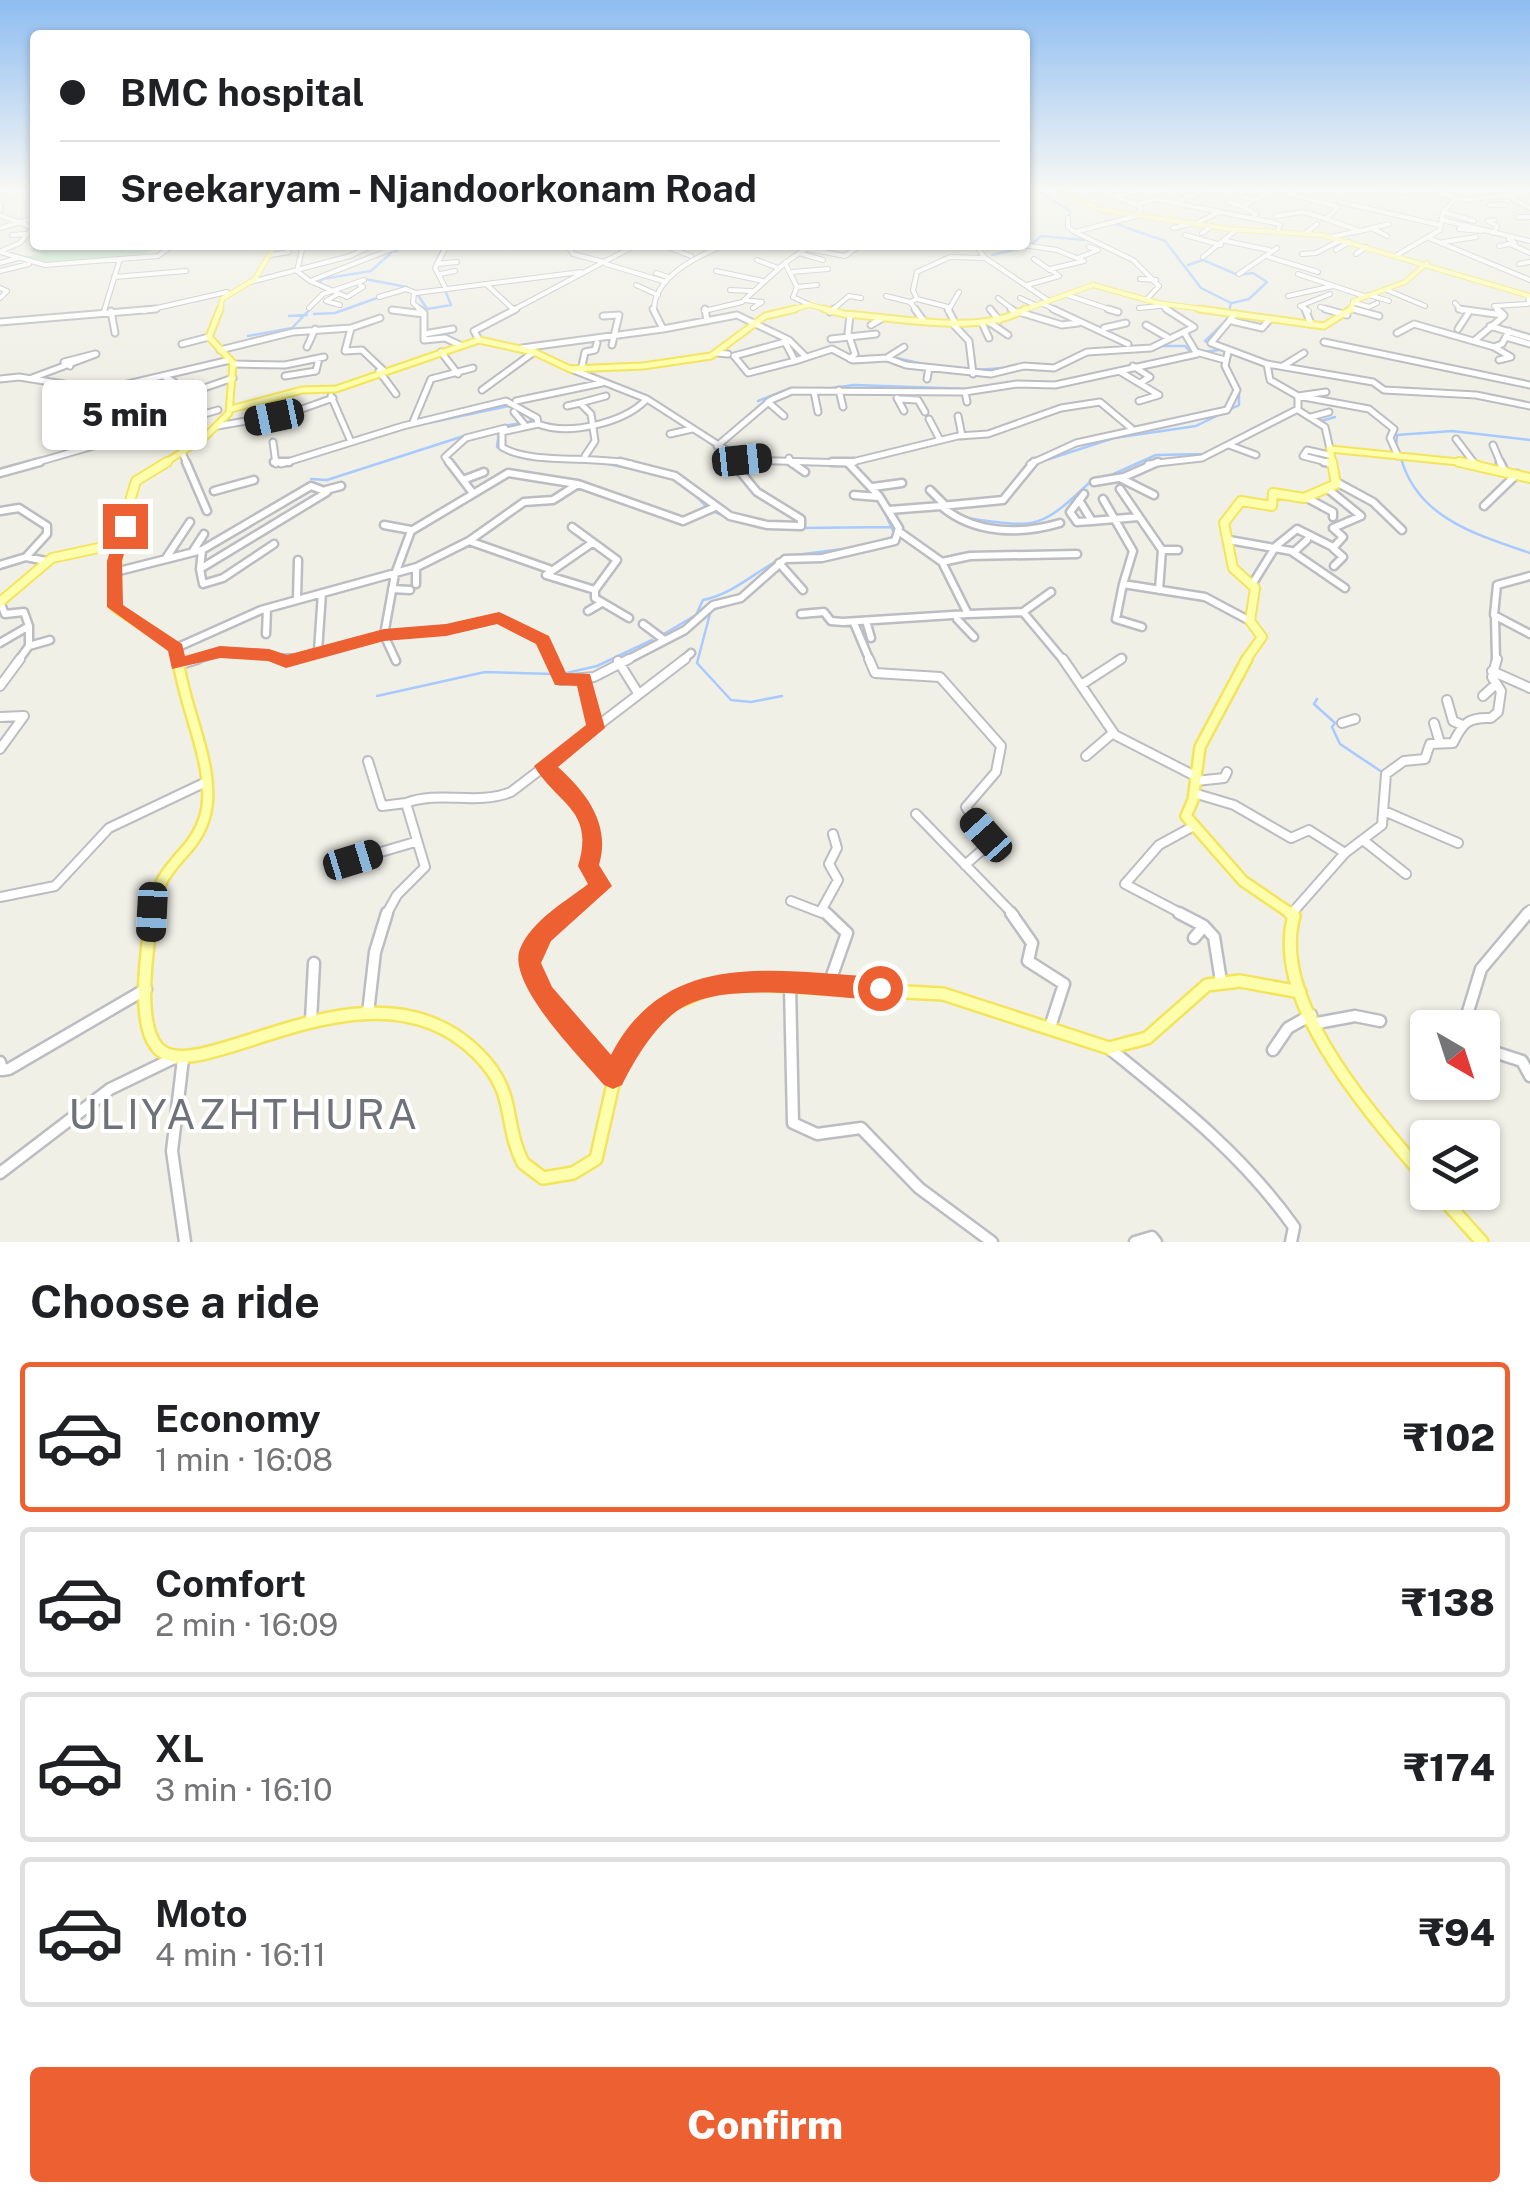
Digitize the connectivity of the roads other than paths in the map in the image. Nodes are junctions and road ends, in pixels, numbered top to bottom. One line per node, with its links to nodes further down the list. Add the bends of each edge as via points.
1 (1053, 249): 38 (street)
2 (1096, 249): 38 (street)
3 (1116, 249): 75 (street)
4 (1215, 249): 35 (street)
5 (1255, 249): 28 (street)
6 (1277, 249): 28 (street)
7 (1324, 249): 29 (street)
8 (1363, 249): 30 (street)
9 (1373, 249): 34 (main road)
10 (1411, 249): 34 (street)
11 (1458, 249): 45 (street)
12 (166, 250): 39 (street)
13 (273, 250): 31 (main road)
14 (302, 250): 58 (street)
15 (365, 250): 58 (street)
16 (389, 250): 77 (street)
17 (445, 250): 51 (street)
18 (570, 250): 49 (street)
19 (628, 250): 49 (street)
20 (676, 250): 33 (street)
21 (710, 250): 33 (street)
22 (806, 250): 27 (street)
23 (821, 250): 24 (street, via 845,256)
24 (854, 250)
25 (981, 250): 37 (street)
26 (288, 252): 31 (street)
27 (801, 254): 43 (street); 50 (street)
28 (1270, 254): 64 (street); 68 (street)
29 (1302, 254)
30 (1356, 254)
31 (271, 255): 80 (main road)
32 (0, 256): 36 (street); 36 (street)
33 (693, 256): 79 (street)
34 (1398, 256): 52 (main road)
35 (1203, 257)
36 (20, 258): 48 (street)
37 (985, 258): 84 (street); 116 (street, via 950,258 917,272)
38 (1078, 258): 56 (street, via 1084,261 1077,266)
39 (120, 259): 48 (street); 71 (street)
40 (1034, 259): 56 (street)
41 (1496, 259): 45 (street)
42 (758, 260): 54 (street)
43 (823, 260)
44 (1471, 260): 45 (street)
45 (1484, 260): 76 (street)
46 (457, 262): 51 (street)
47 (1530, 262): 53 (street)
48 (30, 263): 61 (street)
49 (606, 263): 62 (street); 79 (street)
50 (785, 263): 54 (street); 63 (street)
51 (438, 264): 67 (street)
52 (1427, 264): 92 (main road); 106 (main road)
53 (1519, 264)
54 (778, 268): 74 (street)
55 (828, 269): 63 (street)
56 (1050, 270): 84 (street, via 1059,276)
57 (186, 271): 71 (street)
58 (297, 271): 77 (street); 80 (street)
59 (456, 271): 67 (street)
60 (716, 271): 74 (street)
61 (0, 272)
62 (587, 272): 78 (street); 122 (street)
63 (792, 272): 90 (street)
64 (1318, 272): 66 (street); 70 (street)
65 (656, 273): 79 (street)
66 (1326, 273)
67 (440, 274): 89 (street)
68 (1240, 274)
69 (1298, 274): 70 (street)
70 (1305, 276): 86 (street)
71 (114, 277): 140 (street)
72 (1140, 279): 75 (street)
73 (647, 280): 79 (street)
74 (763, 280): 94 (street)
75 (1157, 280): 113 (street, via 1160,286)
76 (1530, 280)
77 (310, 281): 93 (street)
78 (506, 281): 81 (street); 87 (street)
79 (666, 281): 101 (street)
80 (250, 282): 95 (main road)
81 (486, 284): 89 (street); 136 (street)
82 (636, 284): 101 (street)
83 (818, 285): 90 (street)
84 (1028, 285): 117 (street)
85 (361, 286): 93 (street); 97 (street); 107 (street)
86 (1333, 286): 103 (street); 105 (street)
87 (512, 287)
88 (0, 288): 109 (street, via 7,291)
89 (446, 288): 98 (street)
90 (796, 288): 127 (street, via 793,297)
91 (730, 290): 94 (street)
92 (1387, 290): 103 (main road); 128 (street)
93 (329, 291): 99 (street); 132 (street)
94 (752, 291): 115 (street)
95 (227, 292): 126 (street); 187 (main road)
96 (959, 292): 130 (street)
97 (367, 293)
98 (414, 293): 108 (street); 146 (street)
99 (338, 294): 107 (street); 125 (street, via 326,301)
100 (1330, 294): 170 (street, via 1300,306)
101 (658, 295): 175 (street, via 652,308)
102 (1067, 295): 113 (main road, via 1093,285); 117 (main road); 143 (street)
103 (1366, 295): 119 (street); 138 (main road)
104 (886, 296): 116 (street)
105 (1288, 296)
106 (1529, 296): 150 (street, via 1528,304 1494,306)
107 (347, 297): 118 (street)
108 (379, 297)
109 (0, 298)
110 (862, 298): 141 (street, via 849,296)
111 (998, 298): 142 (street)
112 (1020, 298): 123 (street)
113 (1146, 299): 124 (main road)
114 (159, 300): 126 (street)
115 (743, 300): 134 (street, via 762,302); 161 (street, via 703,310)
116 (913, 300): 130 (street); 157 (street)
117 (1049, 301): 123 (main road)
118 (360, 302)
119 (1389, 302)
120 (1377, 303): 138 (street)
121 (1455, 303): 144 (street)
122 (521, 304): 133 (street); 136 (street)
123 (1038, 304): 142 (main road); 162 (street)
124 (1161, 304): 135 (street); 149 (main road); 179 (street, via 1194,326)
125 (340, 305)
126 (164, 306): 140 (street)
127 (810, 306): 141 (main road); 166 (main road)
128 (1425, 306)
129 (1475, 306): 145 (street)
130 (948, 307): 163 (street)
131 (1320, 307): 138 (street)
132 (309, 308)
133 (529, 308)
134 (753, 308)
135 (1139, 308)
136 (513, 309): 192 (street, via 474,331)
137 (990, 309): 158 (street)
138 (1350, 309): 155 (street); 170 (main road, via 1334,324)
139 (392, 310): 146 (street)
140 (107, 311): 159 (street); 180 (street)
141 (829, 312): 148 (main road)
142 (1018, 312): 158 (main road); 162 (street, via 1062,325)
143 (1118, 312)
144 (1468, 312): 145 (street); 173 (street)
145 (1477, 313): 150 (street)
146 (424, 314): 182 (street)
147 (1423, 314): 169 (street)
148 (850, 315): 152 (main road); 191 (street)
149 (1230, 315): 156 (main road); 156 (street, via 1262,328); 215 (street, via 1211,343)
150 (1504, 315): 171 (street)
151 (603, 316): 186 (street, via 618,315)
152 (887, 317): 157 (main road); 167 (street)
153 (1094, 317): 162 (street)
154 (380, 318): 172 (street)
155 (1377, 318)
156 (1270, 319): 170 (main road)
157 (923, 320): 163 (main road)
158 (1000, 321): 164 (main road)
159 (0, 322)
160 (308, 322): 177 (street)
161 (708, 322): 166 (street, via 738,315); 175 (street)
162 (1082, 322): 176 (street)
163 (953, 323): 164 (main road); 232 (street, via 968,341)
164 (986, 323): 185 (street); 189 (street)
165 (1126, 323): 176 (street)
166 (757, 324): 194 (street); 211 (main road)
167 (870, 325)
168 (1146, 325): 188 (street)
169 (1419, 325): 181 (street, via 1406,324); 193 (street)
170 (1314, 326)
171 (1490, 326): 184 (street); 193 (street)
172 (351, 328): 178 (street); 230 (street, via 345,351 362,350)
173 (1458, 328)
174 (453, 329): 182 (street)
175 (663, 329): 186 (street)
176 (1102, 329): 199 (street)
177 (306, 330): 178 (street); 206 (street)
178 (315, 330): 202 (street)
179 (1184, 332): 188 (street); 210 (street)
180 (116, 333)
181 (1397, 333)
182 (424, 334): 200 (street, via 424,340)
183 (876, 334): 191 (street)
184 (1507, 334): 195 (street); 203 (street)
185 (1008, 335)
186 (617, 336): 201 (street); 204 (street)
187 (209, 337): 198 (street); 206 (main road)
188 (1167, 337): 232 (street, via 1151,348 1080,354 1048,370 1024,366)
189 (989, 338)
190 (831, 339): 191 (street)
191 (850, 339): 217 (street)
192 (479, 340): 200 (main road); 204 (main road)
193 (1474, 340): 203 (street)
194 (787, 341): 207 (street); 214 (street); 219 (street, via 734,356 748,373)
195 (1530, 341)
196 (1324, 342): 245 (street)
197 (597, 343): 224 (street, via 585,352)
198 (182, 344)
199 (1128, 344)
200 (460, 345): 208 (main road)
201 (612, 345)
202 (307, 347)
203 (1494, 347): 218 (street, via 1511,357)
204 (522, 348): 209 (main road)
205 (904, 348): 216 (street)
206 (219, 351): 220 (main road)
207 (791, 351): 214 (street); 219 (street)
208 (441, 352): 230 (main road); 237 (street)
209 (534, 352): 229 (main road); 251 (street)
210 (1196, 352): 215 (street); 225 (street, via 1157,366)
211 (717, 353): 213 (street); 224 (main road, via 643,366)
212 (1304, 353): 226 (street)
213 (728, 354)
214 (804, 354): 217 (street, via 828,349); 219 (street)
215 (1227, 354): 221 (street); 293 (street, via 1237,390 1227,410 1177,426)
216 (886, 358): 217 (street); 228 (street)
217 (850, 359)
218 (1500, 360)
219 (795, 361)
220 (232, 362): 223 (street); 235 (street, via 285,365 322,357 316,371); 238 (main road)
221 (1267, 364): 226 (street); 258 (street, via 1270,380)
222 (70, 366): 222 (street, via 64,362 96,354); 240 (street)
223 (207, 366): 233 (street); 234 (street)
224 (582, 366): 229 (main road)
225 (1133, 366): 231 (street); 244 (street, via 1150,377)
226 (1282, 366): 236 (street)
227 (472, 368): 237 (street)
228 (929, 368): 232 (street); 241 (street)
229 (570, 369): 243 (street)
230 (381, 371): 250 (main road); 256 (street)
231 (1118, 371): 244 (street); 248 (street, via 1074,384)
232 (974, 374)
233 (164, 376): 249 (street); 276 (street, via 174,382 168,396 138,406)
234 (211, 376)
235 (285, 376)
236 (1344, 376): 242 (street); 269 (street, via 1384,390 1476,395)
237 (458, 377): 285 (street, via 431,379)
238 (233, 378): 246 (street); 272 (main road)
239 (0, 379): 240 (street)
240 (29, 379): 249 (street)
241 (927, 379)
242 (1334, 382)
243 (604, 383): 261 (street); 264 (street)
244 (1139, 383): 263 (street, via 1159,395)
245 (1530, 385)
246 (204, 388)
247 (892, 388): 252 (street); 254 (street); 262 (street)
248 (986, 389): 254 (street); 260 (street)
249 (102, 390): 271 (street, via 106,400)
250 (328, 390): 259 (street); 272 (main road)
251 (482, 390)
252 (839, 390): 253 (street); 270 (street)
253 (814, 392): 265 (street, via 792,391); 278 (street)
254 (965, 392): 266 (street)
255 (1326, 392): 258 (street)
256 (396, 394)
257 (606, 396): 267 (street)
258 (1299, 396): 273 (street); 314 (street, via 1373,410 1394,429 1390,438)
259 (333, 398): 289 (street); 302 (street)
260 (993, 398)
261 (647, 399): 287 (street, via 630,414); 294 (street)
262 (898, 400): 275 (street); 279 (street, via 918,400)
263 (1139, 401)
264 (515, 402): 285 (street); 286 (street)
265 (768, 402): 281 (street); 306 (street)
266 (967, 402)
267 (580, 403): 268 (street); 287 (street)
268 (567, 406)
269 (1530, 406)
270 (843, 407)
271 (92, 408): 292 (street, via 105,419); 295 (street, via 57,424)
272 (231, 408): 289 (main road)
273 (1298, 408): 283 (street); 303 (street)
274 (218, 410): 324 (street)
275 (904, 410)
276 (138, 412)
277 (514, 412): 288 (street)
278 (818, 412)
279 (924, 412)
280 (1329, 412): 283 (street)
281 (784, 416)
282 (958, 416): 297 (street)
283 (1311, 417): 313 (street, via 1324,427)
284 (930, 419): 300 (street)
285 (412, 423): 302 (street)
286 (538, 424): 288 (street); 291 (street, via 548,430)
287 (593, 424): 291 (street); 312 (street, via 596,441)
288 (525, 425): 290 (street)
289 (217, 426): 308 (main road)
290 (511, 427): 311 (street, via 502,432 502,447); 329 (street, via 451,447 446,457)
291 (572, 427): 298 (street)
292 (77, 428)
293 (1131, 428): 297 (street, via 1100,402); 348 (street, via 1034,461 1003,500)
294 (693, 429): 296 (street); 306 (street)
295 (64, 430)
296 (670, 434)
297 (962, 436): 300 (street)
298 (565, 438)
299 (1456, 439): 320 (street)
300 (940, 440): 309 (street)
301 (272, 442): 302 (street, via 278,465)
302 (351, 442)
303 (1228, 444): 310 (street); 326 (street, via 1202,458 1152,462)
304 (1493, 445): 321 (street)
305 (540, 446): 311 (street)
306 (717, 446): 318 (street)
307 (567, 450): 315 (street)
308 (182, 452): 353 (street); 371 (main road, via 134,485)
309 (892, 452): 317 (street); 319 (street)
310 (1256, 455)
311 (530, 456): 315 (street)
312 (585, 456): 315 (street); 350 (street, via 668,473)
313 (1329, 456): 314 (main road); 334 (main road)
314 (1400, 456): 320 (main road)
315 (569, 458)
316 (789, 458): 318 (street); 319 (street); 323 (street)
317 (898, 458)
318 (742, 460): 350 (street, via 744,484 791,510 800,526)
319 (848, 463): 336 (street)
320 (1475, 464): 321 (main road)
321 (1504, 470): 325 (main road)
322 (484, 472): 329 (street)
323 (806, 472)
324 (0, 473)
325 (1516, 474): 327 (main road); 349 (street)
326 (1120, 478): 330 (street); 343 (street)
327 (1530, 478)
328 (254, 480): 340 (street)
329 (463, 480): 341 (street)
330 (1094, 482)
331 (902, 483): 336 (street)
332 (578, 484): 341 (street, via 514,472); 350 (street, via 687,522); 368 (street, via 553,500 524,502)
333 (341, 486): 338 (street)
334 (1333, 486): 346 (main road); 365 (street, via 1373,502); 375 (street, via 1361,516 1333,528 1343,538)
335 (280, 488): 344 (street)
336 (872, 488): 345 (street)
337 (1120, 489): 355 (street)
338 (325, 490): 344 (street, via 311,486); 391 (street, via 325,496)
339 (930, 490): 348 (street)
340 (214, 491)
341 (472, 492): 357 (street)
342 (854, 495): 345 (street)
343 (1154, 495)
344 (293, 496): 376 (street)
345 (880, 498): 351 (street)
346 (1307, 498): 356 (street); 369 (main road, via 1274,493 1269,506 1241,502 1224,524)
347 (1103, 499): 358 (street)
348 (944, 506): 351 (street); 361 (street, via 958,521 997,530)
349 (1484, 506)
350 (713, 508)
351 (888, 510): 366 (street)
352 (0, 511): 382 (street, via 19,508 49,529)
353 (207, 511)
354 (422, 514): 357 (street)
355 (1139, 517): 358 (street); 377 (street)
356 (1333, 517)
357 (431, 518): 364 (street)
358 (1116, 518): 359 (street); 396 (street, via 1133,551)
359 (1092, 521): 359 (street, via 1072,519 1082,497)
360 (190, 522): 383 (street)
361 (1060, 522)
362 (384, 525): 364 (street)
363 (572, 527): 373 (street)
364 (412, 530): 394 (street)
365 (1402, 530)
366 (901, 532): 386 (street); 387 (street, via 878,547)
367 (204, 534): 379 (street)
368 (469, 540): 390 (street); 392 (street)
369 (1229, 540): 374 (street); 397 (main road, via 1233,568)
370 (1307, 540): 380 (street)
371 (117, 544): 385 (main road); 393 (main road)
372 (274, 544): 391 (street, via 216,581 203,584)
373 (592, 544): 392 (street); 401 (street, via 618,562)
374 (1276, 546): 375 (street, via 1297,529); 380 (street); 397 (street)
375 (1333, 546): 389 (street, via 1343,556)
376 (202, 550): 379 (street); 391 (street)
377 (1162, 550): 378 (street); 403 (street)
378 (1178, 550)
379 (192, 552): 383 (street)
380 (1294, 553): 399 (street)
381 (1077, 554): 386 (street)
382 (26, 557): 385 (street); 388 (street)
383 (165, 559): 393 (street)
384 (298, 560): 406 (street)
385 (46, 561): 407 (main road)
386 (942, 562): 414 (street)
387 (779, 563): 402 (street); 428 (street, via 741,598 713,605 702,620)
388 (0, 565)
389 (1334, 566)
390 (416, 568): 394 (street); 398 (street)
391 (200, 569)
392 (548, 569): 401 (street, via 548,577)
393 (114, 572): 433 (main road, via 115,607)
394 (394, 574): 400 (street); 405 (street)
395 (1530, 576): 416 (street, via 1497,584)
396 (1123, 584): 403 (street); 423 (street, via 1116,619)
397 (1253, 584): 418 (main road)
398 (413, 587): 400 (street)
399 (1345, 588)
400 (392, 589): 426 (street)
401 (596, 590): 408 (street)
402 (803, 590)
403 (1159, 590): 418 (street, via 1210,599)
404 (1051, 592): 411 (street)
405 (322, 593): 406 (street); 434 (street)
406 (296, 600): 409 (street); 412 (street)
407 (0, 602): 422 (street, via 5,614 24,612)
408 (600, 604): 410 (street); 415 (street)
409 (267, 609): 424 (street); 433 (street)
410 (588, 611)
411 (1023, 612): 414 (street); 443 (street)
412 (291, 613)
413 (801, 614): 419 (street, via 824,612 831,621)
414 (968, 614): 417 (street)
415 (629, 618)
416 (1496, 618): 425 (street); 440 (street)
417 (957, 619): 421 (street, via 915,614); 427 (street)
418 (1250, 621): 462 (main road, via 1262,637 1232,682 1194,766)
419 (854, 623): 421 (street); 474 (street, via 875,673 940,677 1002,746 991,781 966,807 989,844)
420 (643, 624): 428 (street)
421 (867, 624): 429 (street)
422 (29, 626): 431 (street); 432 (street)
423 (1142, 627)
424 (266, 634)
425 (1530, 634)
426 (384, 635): 434 (street); 437 (street); 441 (street, via 499,618 543,640 561,680)
427 (974, 637)
428 (663, 638): 438 (street)
429 (871, 638)
430 (50, 640): 432 (street)
431 (0, 643)
432 (29, 646): 444 (street)
433 (176, 648): 439 (main road)
434 (318, 651): 439 (street, via 286,661 220,652)
435 (691, 653): 446 (street)
436 (1122, 658): 443 (street)
437 (396, 661)
438 (618, 661): 441 (street); 446 (street)
439 (178, 665): 463 (main road)
440 (1492, 671): 442 (street); 445 (street)
441 (584, 678): 454 (street)
442 (1496, 684): 447 (street); 453 (street, via 1502,691 1498,712)
443 (1081, 685): 455 (street)
444 (0, 686)
445 (1530, 688)
446 (638, 694): 454 (street)
447 (1483, 696)
448 (1448, 700): 453 (street)
449 (0, 717): 457 (street, via 24,716)
450 (1355, 719): 452 (street)
451 (1434, 723): 456 (street)
452 (1342, 724)
453 (1462, 726): 456 (street, via 1453,743)
454 (596, 728): 460 (street)
455 (1114, 733): 458 (street); 462 (street)
456 (1440, 743): 466 (street, via 1430,744 1425,759 1386,774)
457 (2, 746)
458 (1086, 756)
459 (368, 760): 465 (street, via 382,806)
460 (544, 766): 465 (street, via 499,796); 501 (street, via 575,794 588,819 596,842 588,866 602,886 543,934 529,964 544,996)
461 (1227, 772): 462 (street, via 1224,778)
462 (1195, 778): 464 (main road)
463 (208, 782): 477 (street, via 109,828 54,886); 487 (main road, via 198,834 160,874 155,889)
464 (1197, 794): 468 (main road, via 1186,816); 473 (street, via 1234,804 1290,838 1310,830)
465 (406, 803): 471 (street)
466 (1384, 811): 470 (street, via 1382,825); 472 (street)
467 (916, 814): 474 (street)
468 (1192, 827): 480 (main road, via 1243,881); 482 (street, via 1159,846 1125,884)
469 (833, 834): 481 (street, via 837,848 829,864 838,880)
470 (1363, 840): 473 (street); 476 (street)
471 (414, 842): 475 (street); 491 (street, via 426,867 385,915)
472 (1458, 842)
473 (1344, 852): 480 (street)
474 (965, 866): 495 (street, via 1029,933 1031,966 1064,984)
475 (330, 867)
476 (1406, 874)
477 (0, 897)
478 (791, 900): 481 (street)
479 (1530, 910): 490 (street, via 1481,969)
480 (1292, 912): 489 (main road, via 1288,954)
481 (824, 913): 488 (street, via 847,933)
482 (1204, 926): 483 (street); 485 (street, via 1214,937)
483 (1194, 938)
484 (314, 963): 493 (street)
485 (1220, 980): 489 (main road); 496 (main road, via 1147,1041)
486 (790, 984): 488 (main road); 501 (main road, via 739,982 677,996 629,1045); 507 (street, via 794,1124 826,1136 861,1128 919,1188)
487 (148, 988): 499 (main road, via 148,1030 162,1052); 500 (street, via 9,1070)
488 (828, 988): 495 (main road, via 948,995)
489 (1300, 992): 492 (main road)
490 (1468, 1010)
491 (368, 1013): 493 (main road); 501 (main road, via 408,1012 462,1038 510,1103 520,1158 542,1178 573,1173 596,1159)
492 (1315, 1019): 494 (street); 497 (street, via 1295,1021); 503 (main road, via 1359,1095)
493 (311, 1021): 499 (main road)
494 (1380, 1021)
495 (1049, 1030): 496 (main road)
496 (1109, 1048): 510 (street, via 1254,1172 1294,1226)
497 (1272, 1050)
498 (1500, 1053): 502 (street, via 1522,1060)
499 (178, 1058): 504 (street, via 110,1089); 506 (street, via 173,1154)
500 (0, 1062)
501 (613, 1076)
502 (1530, 1076)
503 (1410, 1159)
504 (0, 1173)
505 (1453, 1210): 511 (main road)
506 (185, 1242)
507 (992, 1242)
508 (1135, 1242): 509 (street, via 1152,1236)
509 (1156, 1242)
510 (1292, 1242)
511 (1482, 1242)

